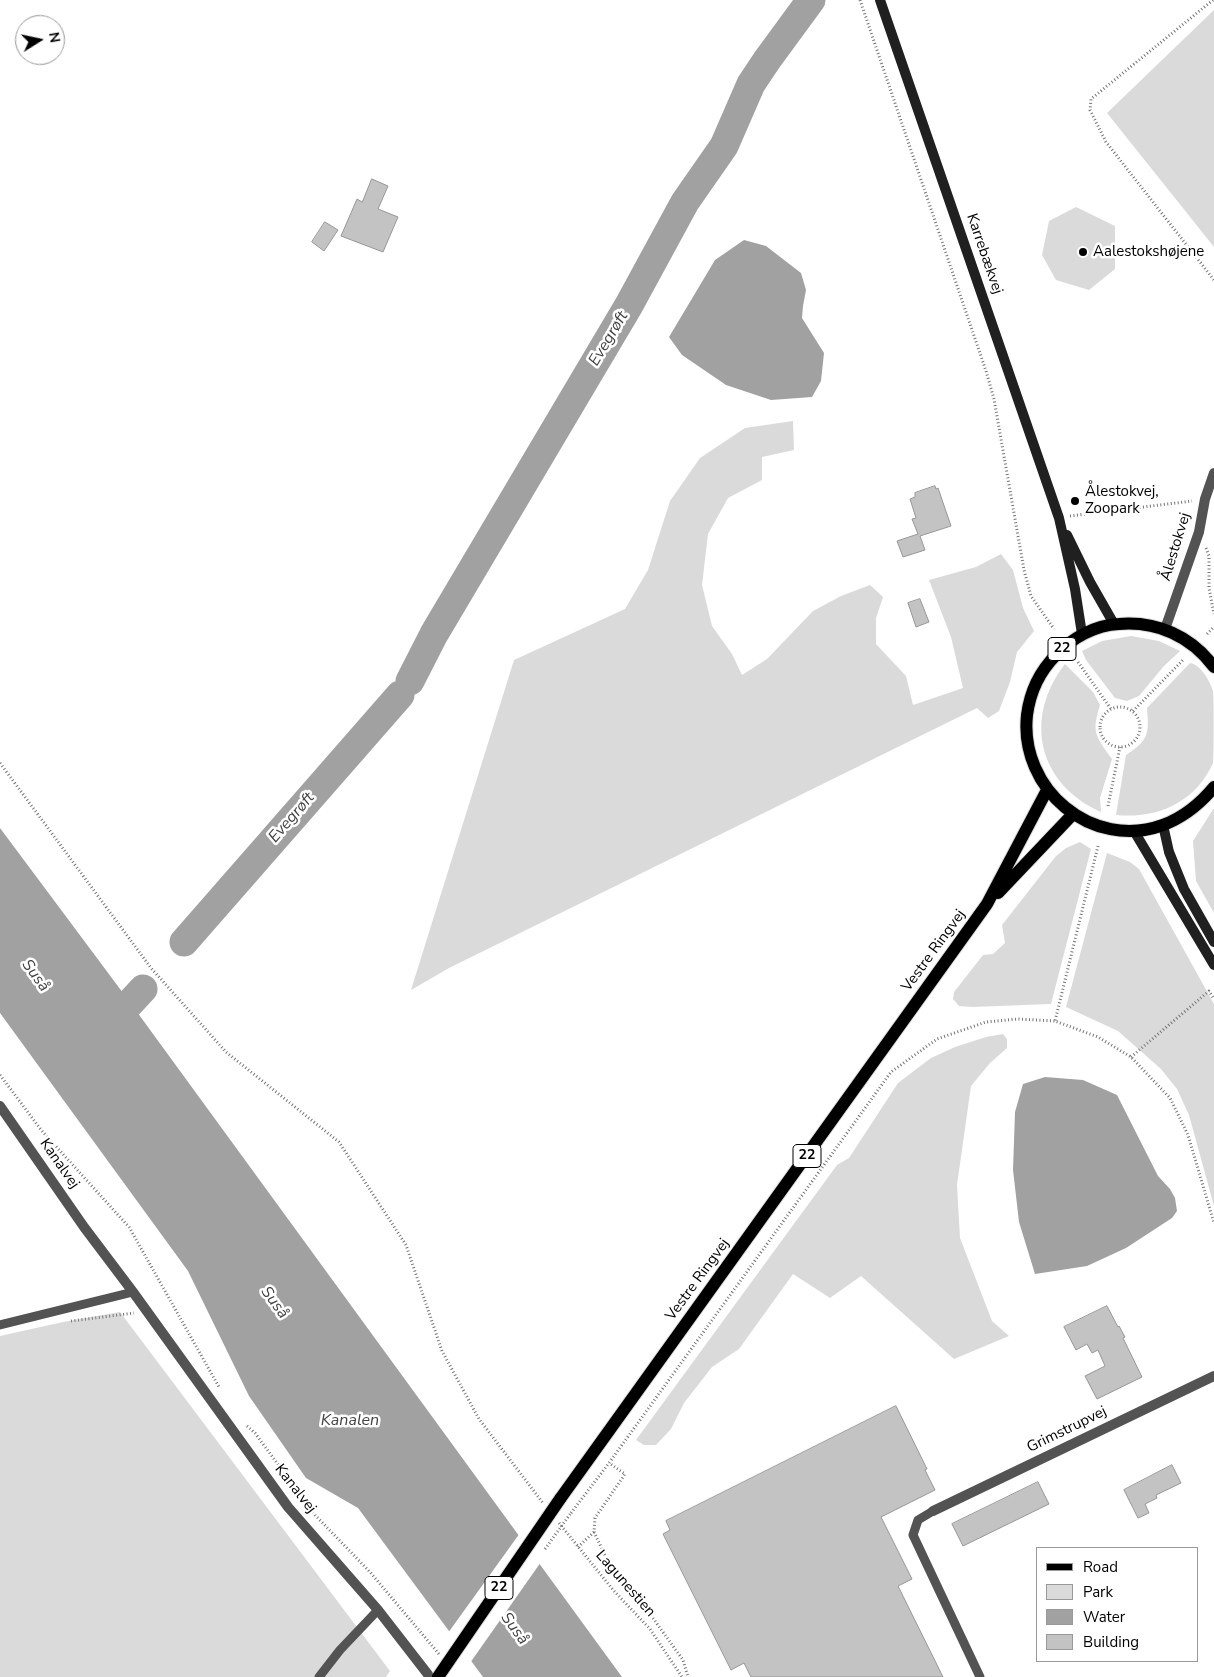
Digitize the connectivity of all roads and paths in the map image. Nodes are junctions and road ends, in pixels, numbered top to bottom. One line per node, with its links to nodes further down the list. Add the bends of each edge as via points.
1 (860, 0): 12 (path, via 992,390 1031,596)
2 (880, 0): 7 (main road, Karrebækvej)
3 (1213, 0): 4 (path, via 1091,99 1090,110 1106,142)
4 (1214, 280)
5 (1214, 473): 6 (street, Ålestokvej)
6 (1205, 499): 7 (path); 8 (street, Ålestokvej)
7 (1059, 518): 10 (main road, Karrebækvej); 14 (main road, Karrebækvej)
8 (1199, 532): 9 (path, via 1209,556 1209,588); 13 (street, Ålestokvej)
9 (1214, 614)
10 (1114, 624): 13 (main road, 22, via 1132,623); 14 (main road, 22)
11 (1214, 627): 15 (path)
12 (1054, 628)
13 (1165, 629): 18 (main road, 22, via 1195,646)
14 (1082, 634): 24 (main road, 22, via 1048,663 1028,704 1028,749)
15 (1207, 634)
16 (1183, 660): 20 (path)
17 (1078, 662): 19 (path)
18 (1214, 667)
19 (1111, 708): 20 (path); 21 (path, via 1101,718 1100,732 1107,743)
20 (1133, 711): 21 (path, via 1139,730 1133,742)
21 (1120, 747): 25 (path)
22 (0, 763): 47 (path, via 151,968 226,1052 339,1142 406,1245 442,1351 479,1420)
23 (1214, 787): 27 (main road, 22, via 1183,816)
24 (1048, 790): 26 (main road, 22); 30 (main road, Vestre Ringvej / 22)
25 (1108, 806)
26 (1073, 814): 28 (main road, 22, via 1099,826); 30 (main road, Vestre Ringvej / 22)
27 (1163, 825): 28 (main road, 22); 31 (main road, via 1169,852 1184,889)
28 (1134, 830): 32 (main road)
29 (1098, 846): 34 (path)
30 (988, 904): 57 (main road, Vestre Ringvej / 22, bridge, via 560,1499)
31 (1214, 942)
32 (1214, 965)
33 (1214, 999): 35 (path, via 1209,991)
34 (1054, 1021): 35 (path, via 1098,1036); 46 (path, via 1018,1019 986,1022 938,1039 891,1072)
35 (1131, 1057): 38 (path, via 1170,1098 1188,1135)
36 (0, 1075): 44 (path, via 42,1131 129,1227)
37 (0, 1106): 39 (street, Kanalvej)
38 (1214, 1223)
39 (133, 1292): 40 (street, Kanalvej); 42 (lane)
40 (147, 1312): 41 (path); 53 (street, Kanalvej, via 288,1507)
41 (63, 1322)
42 (0, 1325)
43 (1214, 1376): 48 (street, Grimstrupvej)
44 (221, 1390)
45 (242, 1422): 54 (path, via 255,1433 315,1515 370,1572)
46 (609, 1463): 49 (path); 51 (path, Lagunestien, via 625,1474 595,1518)
47 (549, 1510)
48 (933, 1511): 60 (lane, via 918,1520 913,1535)
49 (570, 1513)
50 (554, 1517): 52 (path)
51 (594, 1532): 52 (path, Lagunestien); 59 (path, via 610,1566 683,1660)
52 (578, 1547): 58 (path, Lagunestien, via 650,1629)
53 (378, 1610): 55 (lane); 56 (street, Kanalvej)
54 (440, 1656)
55 (319, 1677)
56 (430, 1677)
57 (438, 1677)
58 (682, 1677)
59 (688, 1677)
60 (980, 1677)

